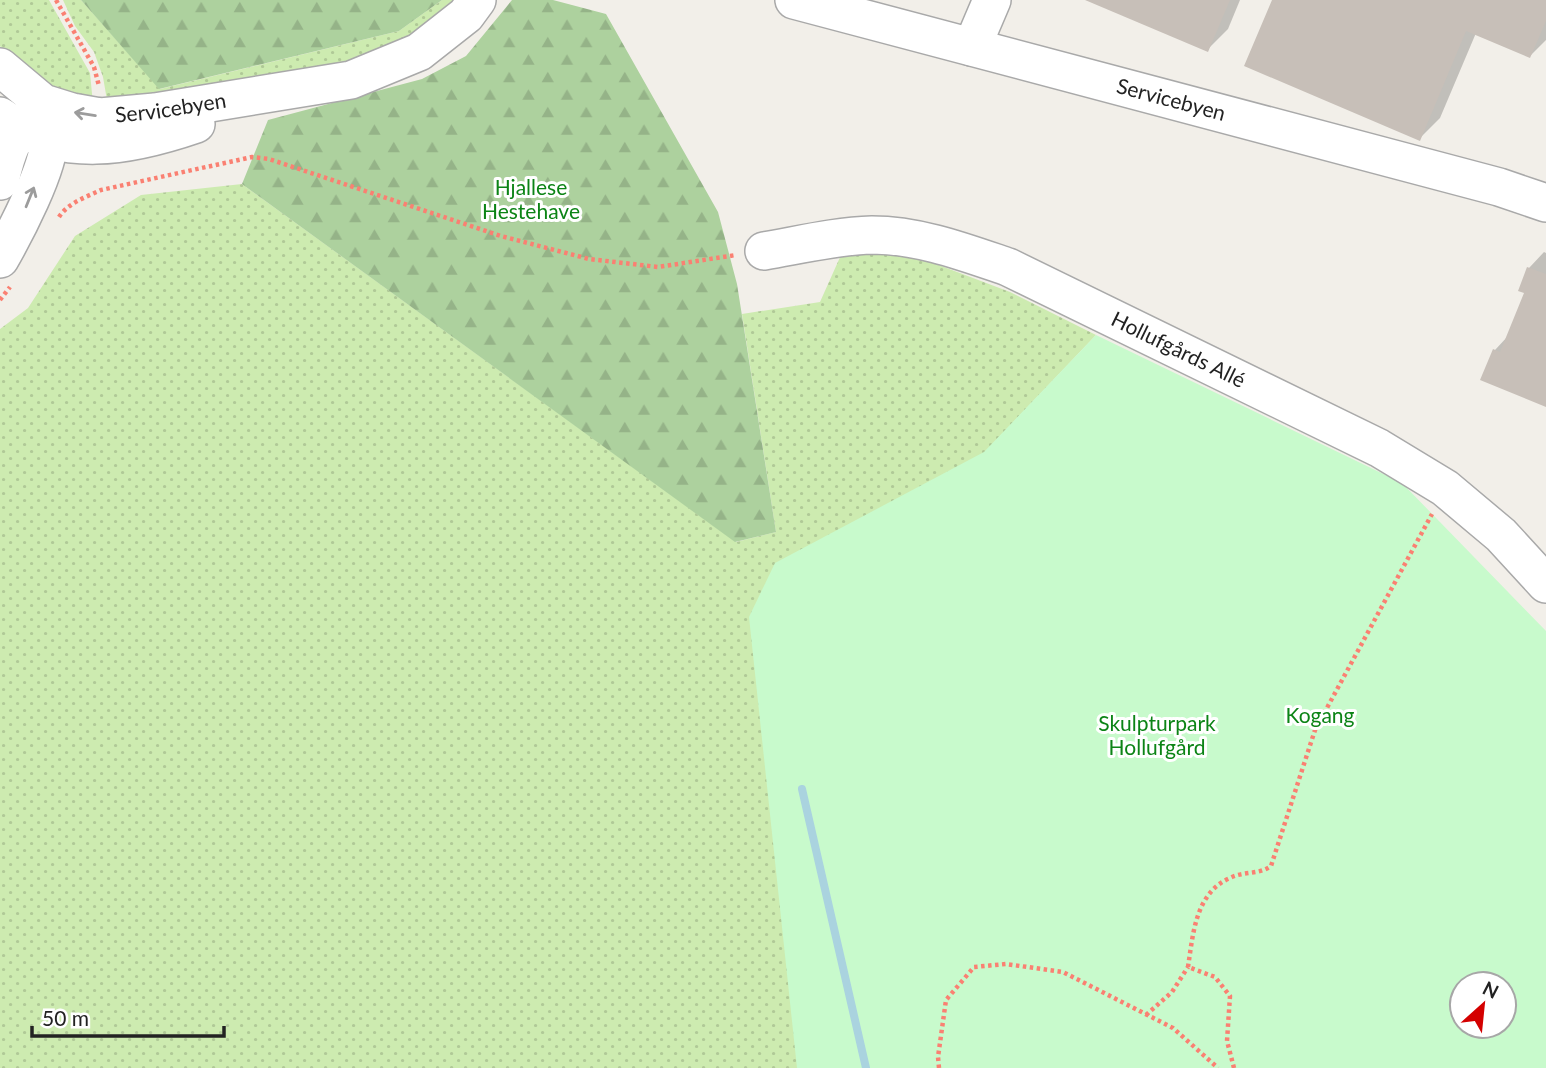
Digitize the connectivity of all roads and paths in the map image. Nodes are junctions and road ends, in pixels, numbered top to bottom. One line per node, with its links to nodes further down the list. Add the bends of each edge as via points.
1 (477, 0): 6 (street, Servicebyen, via 466,15 419,52 351,80)
2 (794, 0): 4 (street, Servicebyen)
3 (992, 0): 4 (street)
4 (972, 47): 10 (street, Servicebyen)
5 (0, 67): 7 (street)
6 (298, 90): 7 (street, Servicebyen, one-way to 7, via 100,117); 8 (street, Servicebyen, via 161,136 101,146)
7 (43, 103): 8 (street)
8 (22, 129): 9 (street, via 7,151); 13 (street, one-way to 8, via 29,201)
9 (0, 181)
10 (1546, 203)
11 (55, 222): 12 (path, via 62,211 101,191 252,158 270,159 501,236 589,258 658,267)
12 (764, 251): 15 (street, Hollufgårds Allé, via 871,235 907,237 1008,267 1366,442)
13 (5, 273): 14 (path)
14 (0, 300)
15 (1445, 488): 16 (street, Hollufgårds Allé, via 1501,535); 17 (path, via 1315,730 1271,866 1230,878 1214,890 1198,911)
16 (1546, 584)
17 (1188, 967): 18 (path, via 1172,992); 21 (path, via 1215,977 1230,996 1227,1041)
18 (1146, 1014): 19 (path, via 1063,972 1006,964 974,968 946,1000); 20 (path, via 1172,1028)
19 (939, 1068)
20 (1218, 1068)
21 (1234, 1068)

